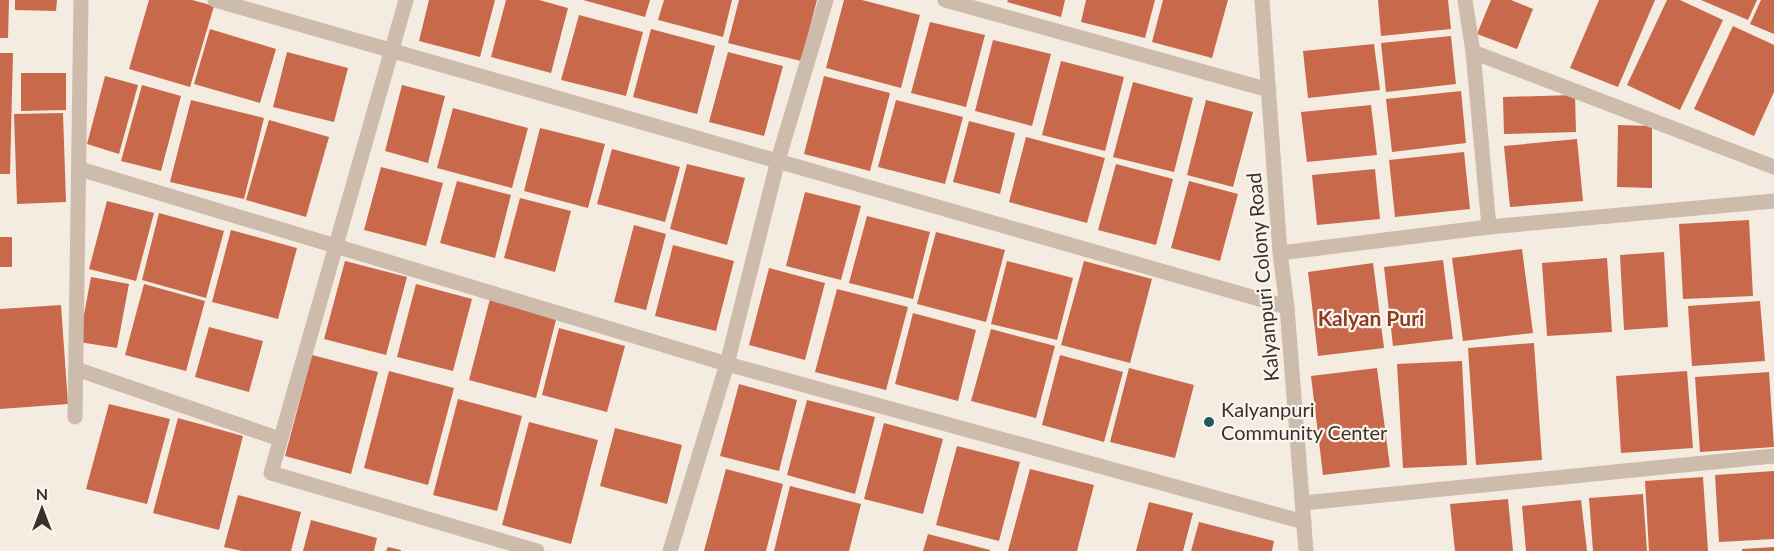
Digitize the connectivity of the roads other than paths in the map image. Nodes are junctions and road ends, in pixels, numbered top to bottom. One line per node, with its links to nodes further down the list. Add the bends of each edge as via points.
1 (81, 0): 13 (street)
2 (215, 0): 8 (street)
3 (406, 0): 8 (street)
4 (826, 0): 11 (street)
5 (945, 0): 10 (street)
6 (1262, 0): 10 (street, Kalyanpuri Colony Road)
7 (1465, 0): 9 (street)
8 (392, 50): 11 (street); 16 (street)
9 (1473, 52): 12 (street); 15 (street)
10 (1269, 90): 17 (street, Kalyanpuri Colony Road)
11 (778, 160): 18 (street); 19 (street)
12 (1774, 167)
13 (80, 169): 16 (street); 20 (street)
14 (1774, 201): 15 (street)
15 (1489, 227): 17 (street)
16 (335, 248): 19 (street); 22 (street)
17 (1280, 253): 18 (street, Kalyanpuri Colony Road)
18 (1287, 307): 24 (street, Kalyanpuri Colony Road)
19 (727, 364): 25 (street); 27 (street)
20 (76, 369): 21 (street); 22 (street)
21 (75, 417)
22 (280, 439): 26 (street, via 271,473)
23 (1774, 456): 24 (street)
24 (1303, 503): 25 (street, Kalyanpuri Colony Road)
25 (1304, 522): 28 (street, Kalyanpuri Colony Road)
26 (537, 551)
27 (670, 551)
28 (1306, 551)

